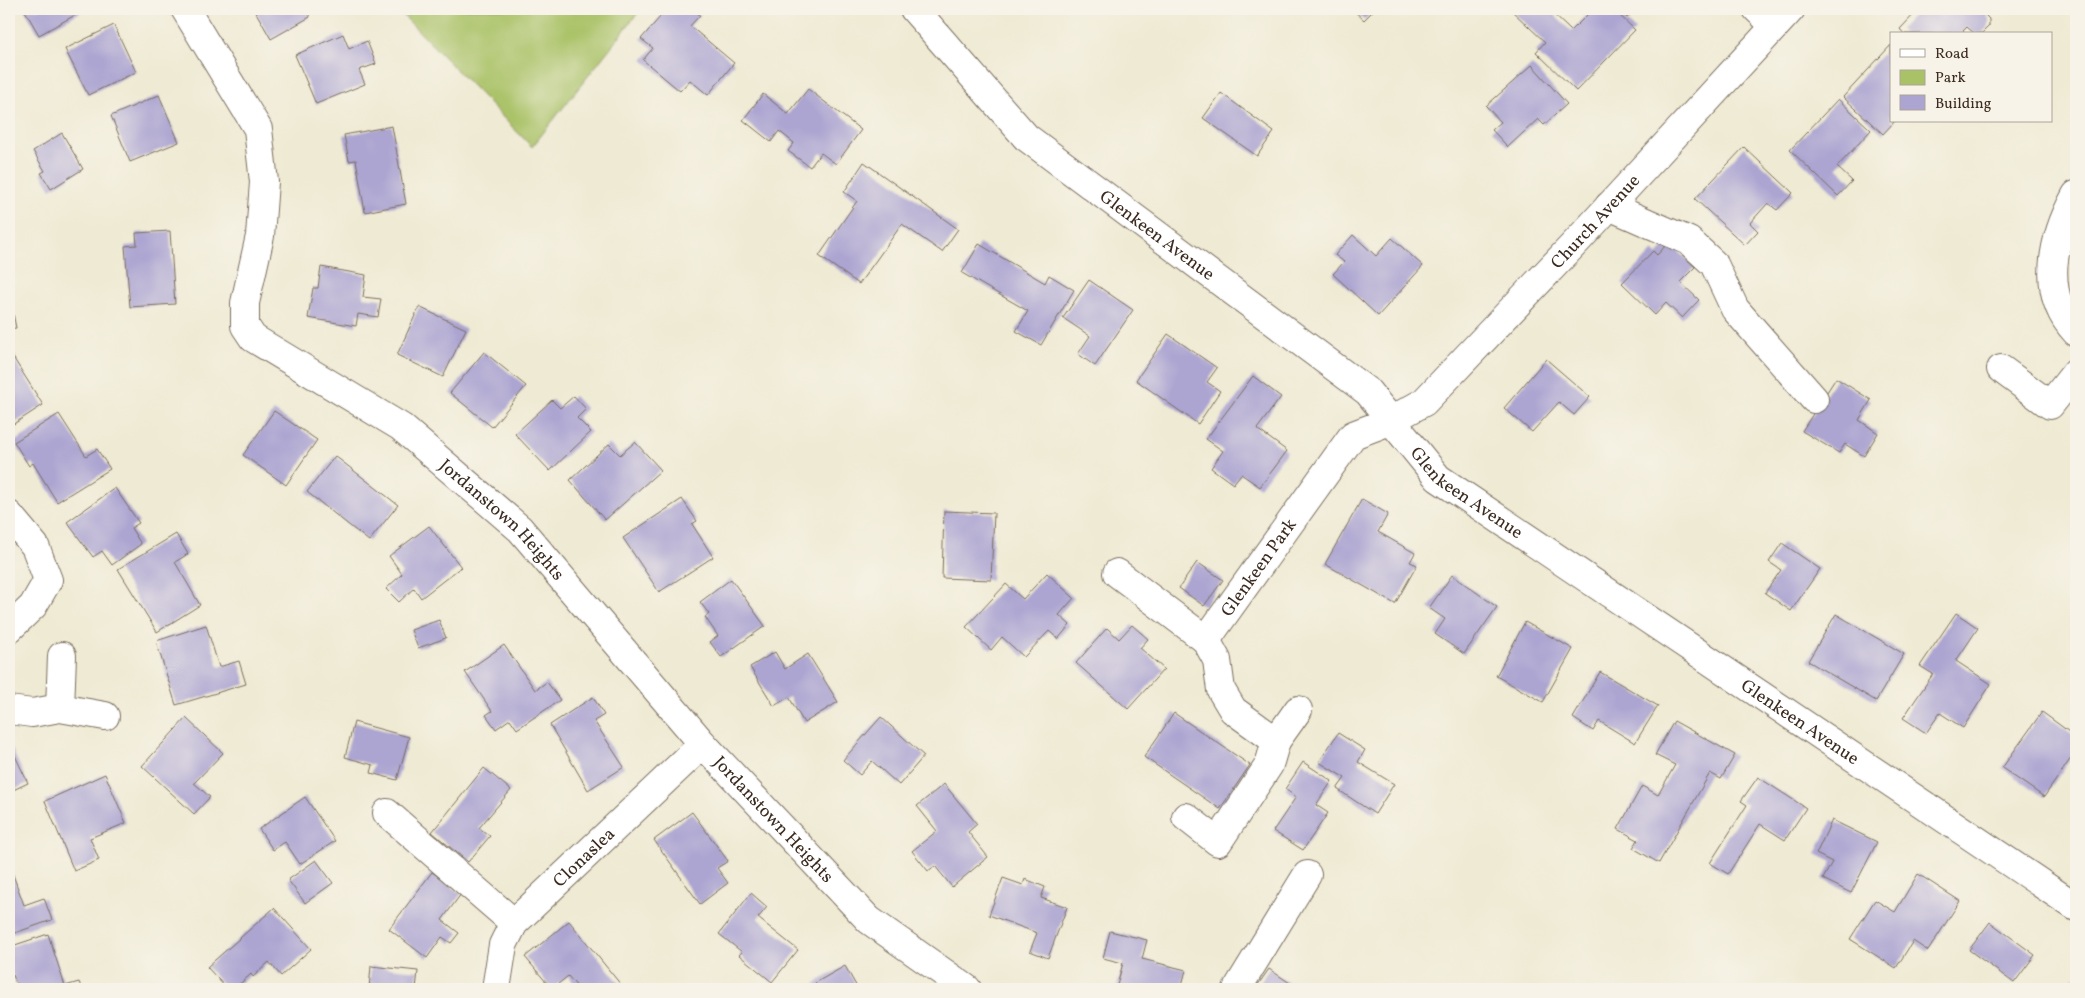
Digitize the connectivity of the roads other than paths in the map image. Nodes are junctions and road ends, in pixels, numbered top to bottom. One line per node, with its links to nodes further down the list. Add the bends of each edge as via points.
1 (185, 9): 21 (street, Jordanstown Heights, via 258,129 264,182 260,236 245,303 245,326 253,338 401,426 520,529)
2 (914, 9): 10 (street, Glenkeen Avenue, via 1026,137 1368,392)
3 (1774, 14): 5 (street, Church Avenue)
4 (2076, 195): 6 (street, via 2062,220 2052,264 2056,294 2068,323)
5 (1609, 206): 9 (street, via 1689,241 1714,264 1736,309); 10 (street, Church Avenue, via 1424,402)
6 (2076, 332)
7 (2000, 369): 8 (street, via 2050,405)
8 (2076, 372)
9 (1814, 399)
10 (1390, 421): 14 (street, Glenkeen Park, via 1352,434); 25 (street, Glenkeen Avenue, via 1438,478)
11 (9, 515): 13 (street, via 35,546 48,580 33,606)
12 (1116, 573): 14 (street)
13 (9, 629)
14 (1206, 640): 20 (street, via 1217,660 1222,690 1234,710)
15 (62, 656): 16 (street)
16 (60, 708): 17 (street, via 32,713); 19 (street)
17 (9, 710)
18 (1298, 710): 20 (street)
19 (104, 716)
20 (1276, 741): 23 (street, via 1269,765 1218,842)
21 (703, 744): 26 (street, Clonaslea); 28 (street, Jordanstown Heights, via 869,920)
22 (387, 813): 26 (street)
23 (1186, 817)
24 (1307, 875): 29 (street)
25 (2076, 907)
26 (514, 923): 27 (street, Clonaslea, via 503,945)
27 (496, 989)
28 (967, 989)
29 (1237, 989)

